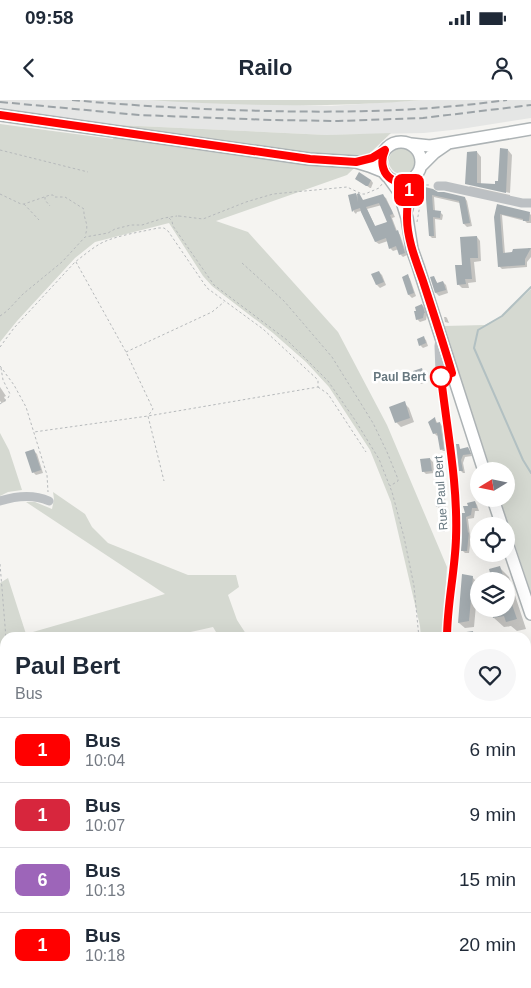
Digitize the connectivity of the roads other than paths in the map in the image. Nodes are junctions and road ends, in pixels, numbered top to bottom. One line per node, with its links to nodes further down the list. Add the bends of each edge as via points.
1 (0, 115): 6 (main road, via 310,159)
2 (531, 129): 3 (main road)
3 (448, 143): 4 (main road, via 430,146); 7 (main road)
4 (411, 144): 5 (main road, via 400,142); 7 (main road, via 420,154)
5 (385, 150): 6 (main road); 8 (main road, via 381,161)
6 (356, 162): 8 (main road, via 370,166)
7 (421, 166): 9 (main road)
8 (385, 178): 9 (main road, via 400,182); 12 (main road, via 400,192)
9 (419, 179): 12 (main road, via 411,184)
10 (438, 186): 11 (street)
11 (531, 203)
12 (407, 218): 13 (main road, via 413,230 418,266)
13 (441, 336): 14 (main road); 15 (street, Rue Paul Bert)
14 (452, 373): 15 (street); 16 (main road)
15 (441, 377): 21 (street, Rue Paul Bert, via 455,488 456,537)
16 (481, 462)
17 (0, 501): 18 (street, via 29,496)
18 (49, 501)
19 (513, 562): 20 (main road)
20 (531, 614)
21 (447, 632)

